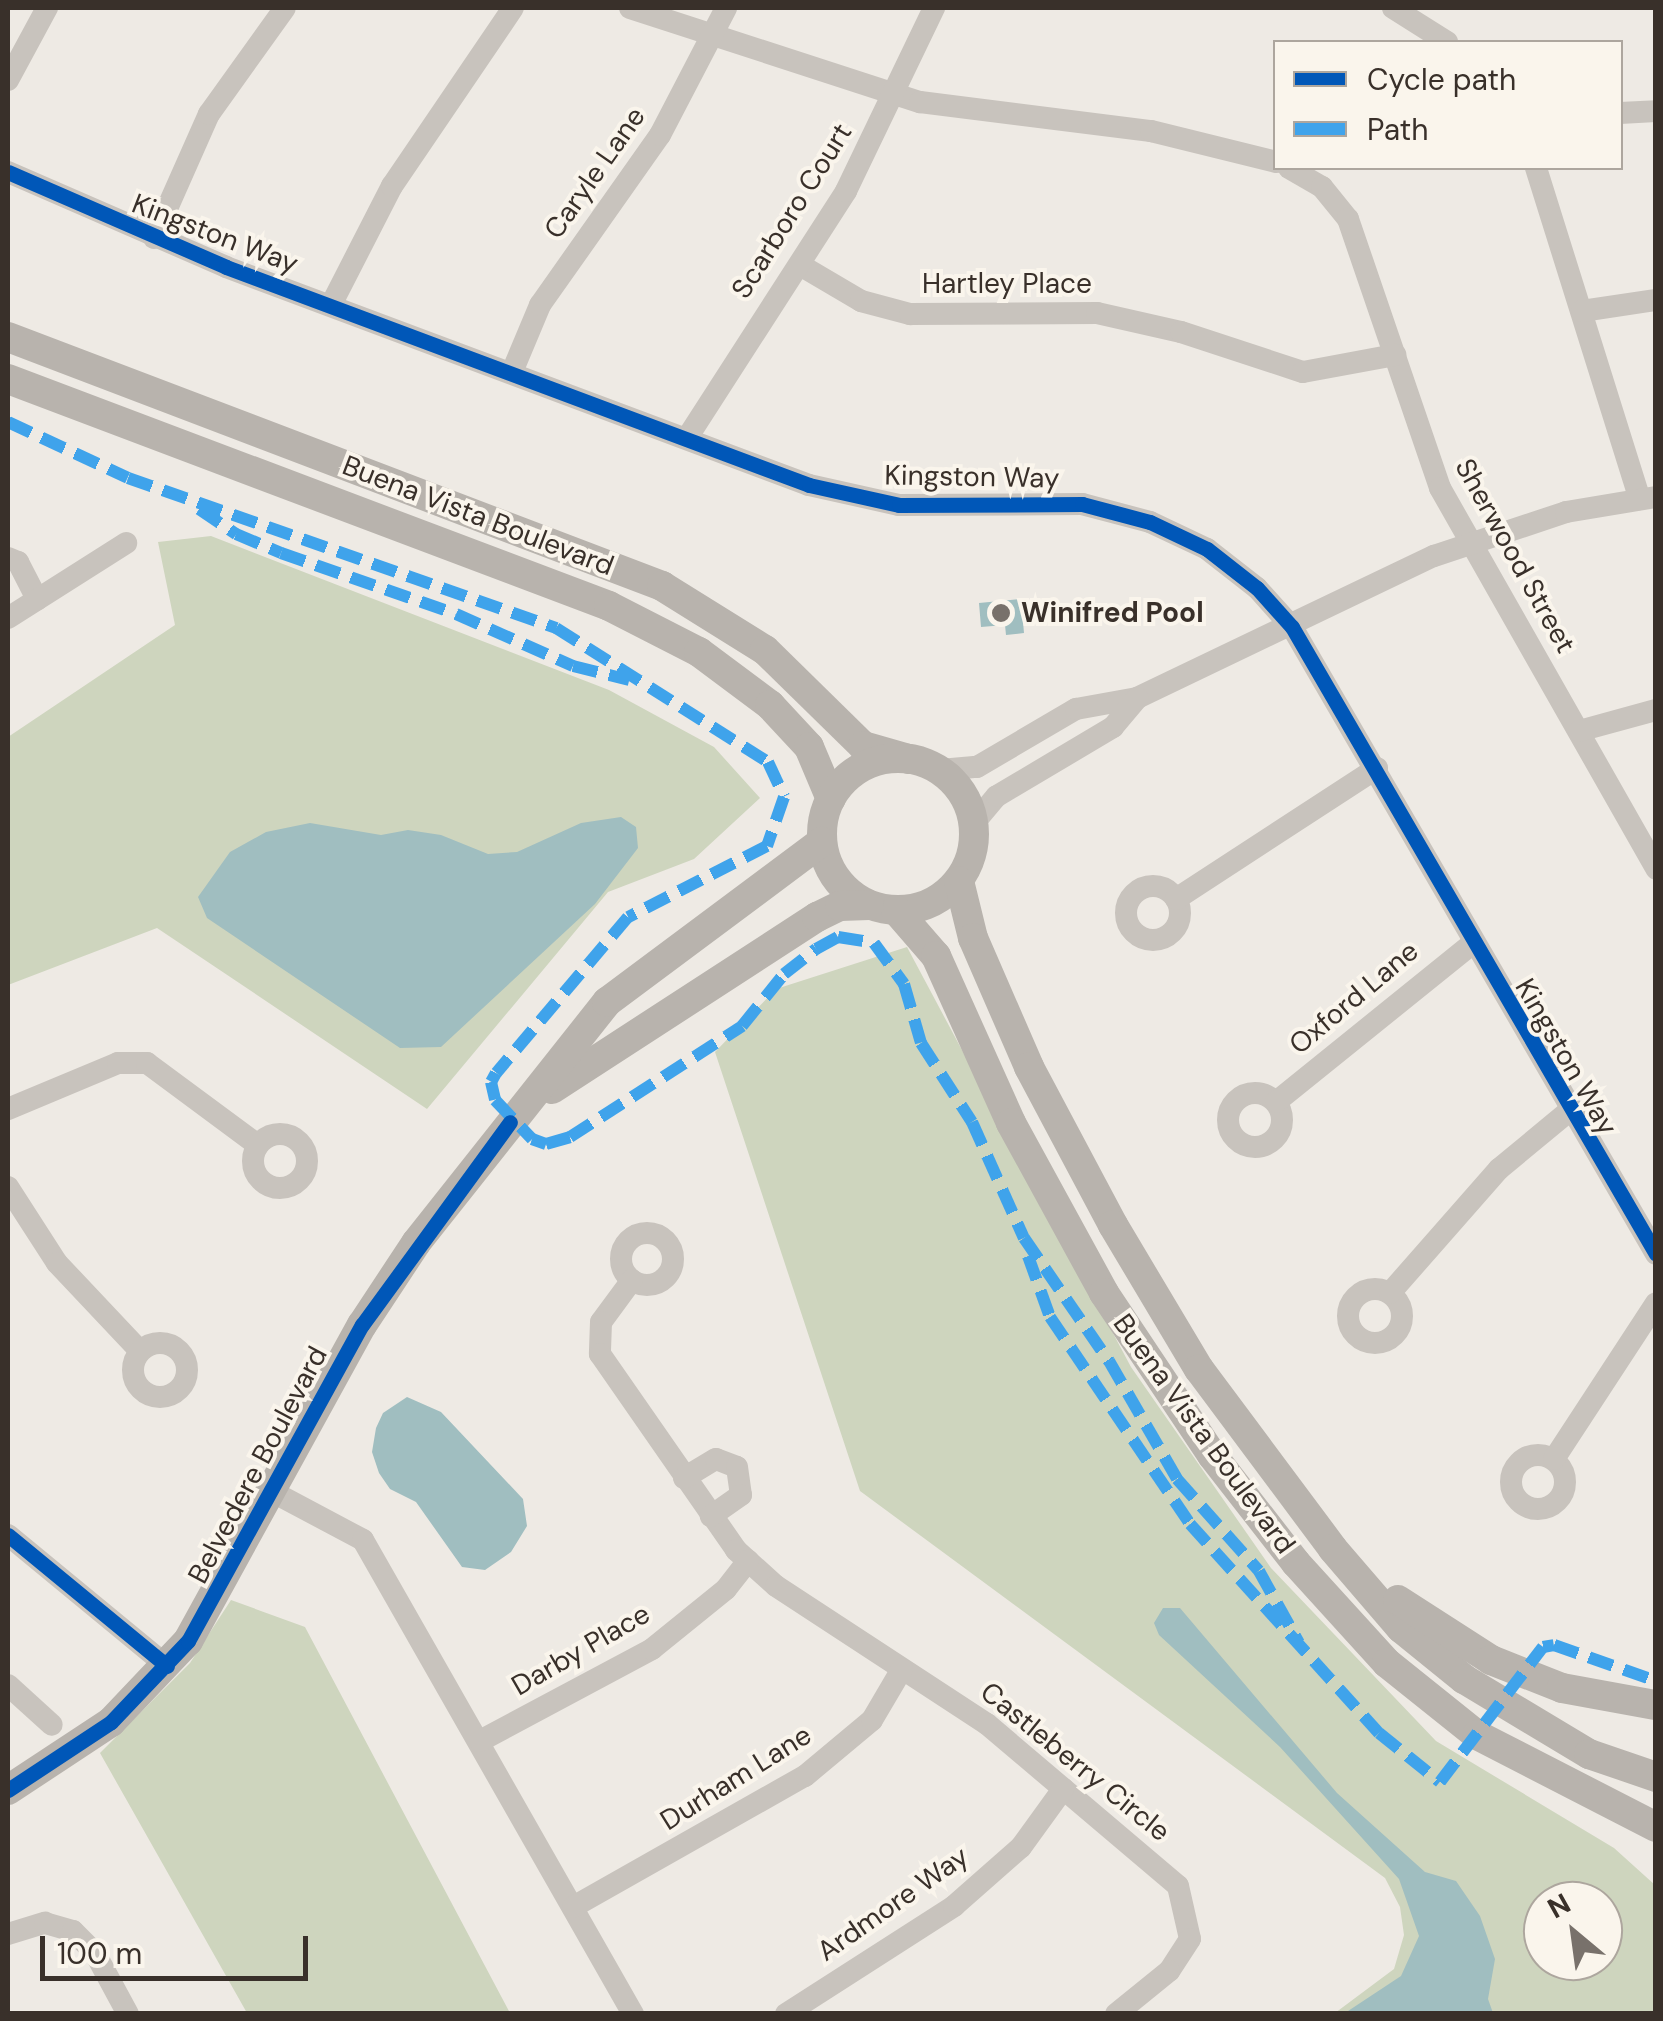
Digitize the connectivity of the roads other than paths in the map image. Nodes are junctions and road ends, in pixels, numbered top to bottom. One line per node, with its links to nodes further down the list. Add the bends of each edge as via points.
1 (47, 8): 10 (street)
2 (285, 8): 18 (street, via 209,114)
3 (514, 8): 21 (street, via 392,186)
4 (630, 8): 8 (street)
5 (726, 8): 8 (street, Caryle Lane)
6 (934, 8): 11 (street, Scarboro Court)
7 (1404, 10): 9 (street)
8 (713, 35): 11 (street); 25 (street, Caryle Lane, via 660,135 540,305)
9 (1444, 40)
10 (8, 80)
11 (895, 94): 14 (street, via 993,116 1178,135); 19 (street, Scarboro Court)
12 (1656, 111): 13 (street)
13 (1623, 113)
14 (1273, 161)
15 (1292, 170): 24 (street, Sherwood Street, via 1322,188 1348,219)
16 (1537, 170): 22 (street)
17 (8, 172): 18 (street, Kingston Way)
18 (154, 238): 21 (street, Kingston Way)
19 (800, 265): 24 (street, Hartley Place, via 861,301 910,314 1097,314 1182,332 1303,372); 27 (street, Scarboro Court, via 722,374)
20 (1656, 300): 22 (street)
21 (331, 305): 25 (street, Kingston Way)
22 (1582, 310): 28 (street)
23 (8, 337): 38 (main road, Buena Vista Boulevard, via 662,586 765,650 864,746)
24 (1395, 355): 30 (street, Sherwood Street, via 1432,470)
25 (512, 372): 27 (street, Kingston Way)
26 (8, 379): 41 (main road, Buena Vista Boulevard, via 609,606 684,644 770,705 810,747)
27 (687, 438): 34 (street, Kingston Way, via 854,498 933,506 1046,500 1119,511 1208,549 1258,588)
28 (1648, 498): 30 (street, via 1566,512)
29 (126, 542): 32 (street)
30 (1470, 542): 34 (street); 37 (street, Sherwood Street)
31 (8, 558): 32 (street, via 18,562)
32 (37, 599): 33 (street)
33 (8, 618)
34 (1292, 627): 35 (street); 39 (street, Kingston Way)
35 (1137, 698): 40 (street, via 1076,708 977,767); 42 (street, via 1113,727 996,796)
36 (1656, 710): 37 (street)
37 (1580, 731): 44 (street, Sherwood Street)
38 (909, 759): 40 (main road, Buena Vista Boulevard); 41 (main road, via 864,766)
39 (1377, 768): 46 (street); 48 (street, Kingston Way)
40 (940, 770): 42 (main road, via 956,784)
41 (831, 799): 43 (main road)
42 (974, 823): 45 (main road, Buena Vista Boulevard, via 969,863)
43 (822, 842): 47 (main road, Buena Vista Boulevard, via 837,880); 52 (main road, Belvedere Boulevard, via 806,860 636,976)
44 (1656, 868)
45 (959, 881): 47 (main road, via 920,908); 65 (main road, Buena Vista Boulevard, via 973,938 1028,1066 1113,1225 1199,1369)
46 (1176, 899)
47 (883, 908): 52 (main road, Belvedere Boulevard, via 840,906 817,917 571,1075); 76 (main road, Buena Vista Boulevard, via 936,956 1042,1185 1132,1338 1296,1563 1387,1662 1475,1734)
48 (1473, 943): 49 (street, Oxford Lane); 51 (street, Kingston Way)
49 (1276, 1102)
50 (8, 1108): 53 (street, via 118,1064 147,1063)
51 (1568, 1112): 55 (street, Kingston Way); 57 (street, via 1499,1169)
52 (510, 1122): 62 (main road, Belvedere Boulevard, via 362,1325)
53 (258, 1145)
54 (8, 1187): 59 (street, via 57,1263)
55 (1656, 1254)
56 (632, 1280): 61 (street, Castleberry Circle, via 601,1322 600,1354)
57 (1390, 1293)
58 (1656, 1303): 60 (street)
59 (140, 1351)
60 (1554, 1459)
61 (684, 1478): 63 (street, Castleberry Circle); 63 (street, via 716,1458 737,1467 742,1495)
62 (271, 1491): 67 (main road, Belvedere Boulevard, via 217,1597); 72 (street, via 363,1540)
63 (711, 1516): 66 (street, Castleberry Circle)
64 (8, 1535): 67 (street)
65 (1333, 1550): 70 (main road, via 1422,1620 1491,1660 1562,1688); 73 (main road, Buena Vista Boulevard, via 1400,1628 1464,1679 1589,1754)
66 (748, 1561): 68 (street, Castleberry Circle); 72 (street, Darby Place, via 726,1589 652,1649)
67 (167, 1666): 75 (main road, Belvedere Boulevard, via 111,1722)
68 (902, 1668): 74 (street, Castleberry Circle, via 987,1724); 77 (street, Durham Lane, via 872,1720 805,1776)
69 (8, 1685): 71 (street)
70 (1656, 1705)
71 (52, 1724)
72 (480, 1741): 77 (street)
73 (1656, 1777)
74 (1063, 1789): 81 (street, Ardmore Way, via 1021,1847 954,1906); 82 (street, Castleberry Circle, via 1178,1886 1188,1915 1190,1939 1181,1956)
75 (8, 1790)
76 (1656, 1827)
77 (573, 1906): 80 (street)
78 (8, 1934): 79 (street, via 46,1923 73,1931)
79 (128, 2014)
80 (634, 2014)
81 (786, 2014)
82 (1116, 2014)

